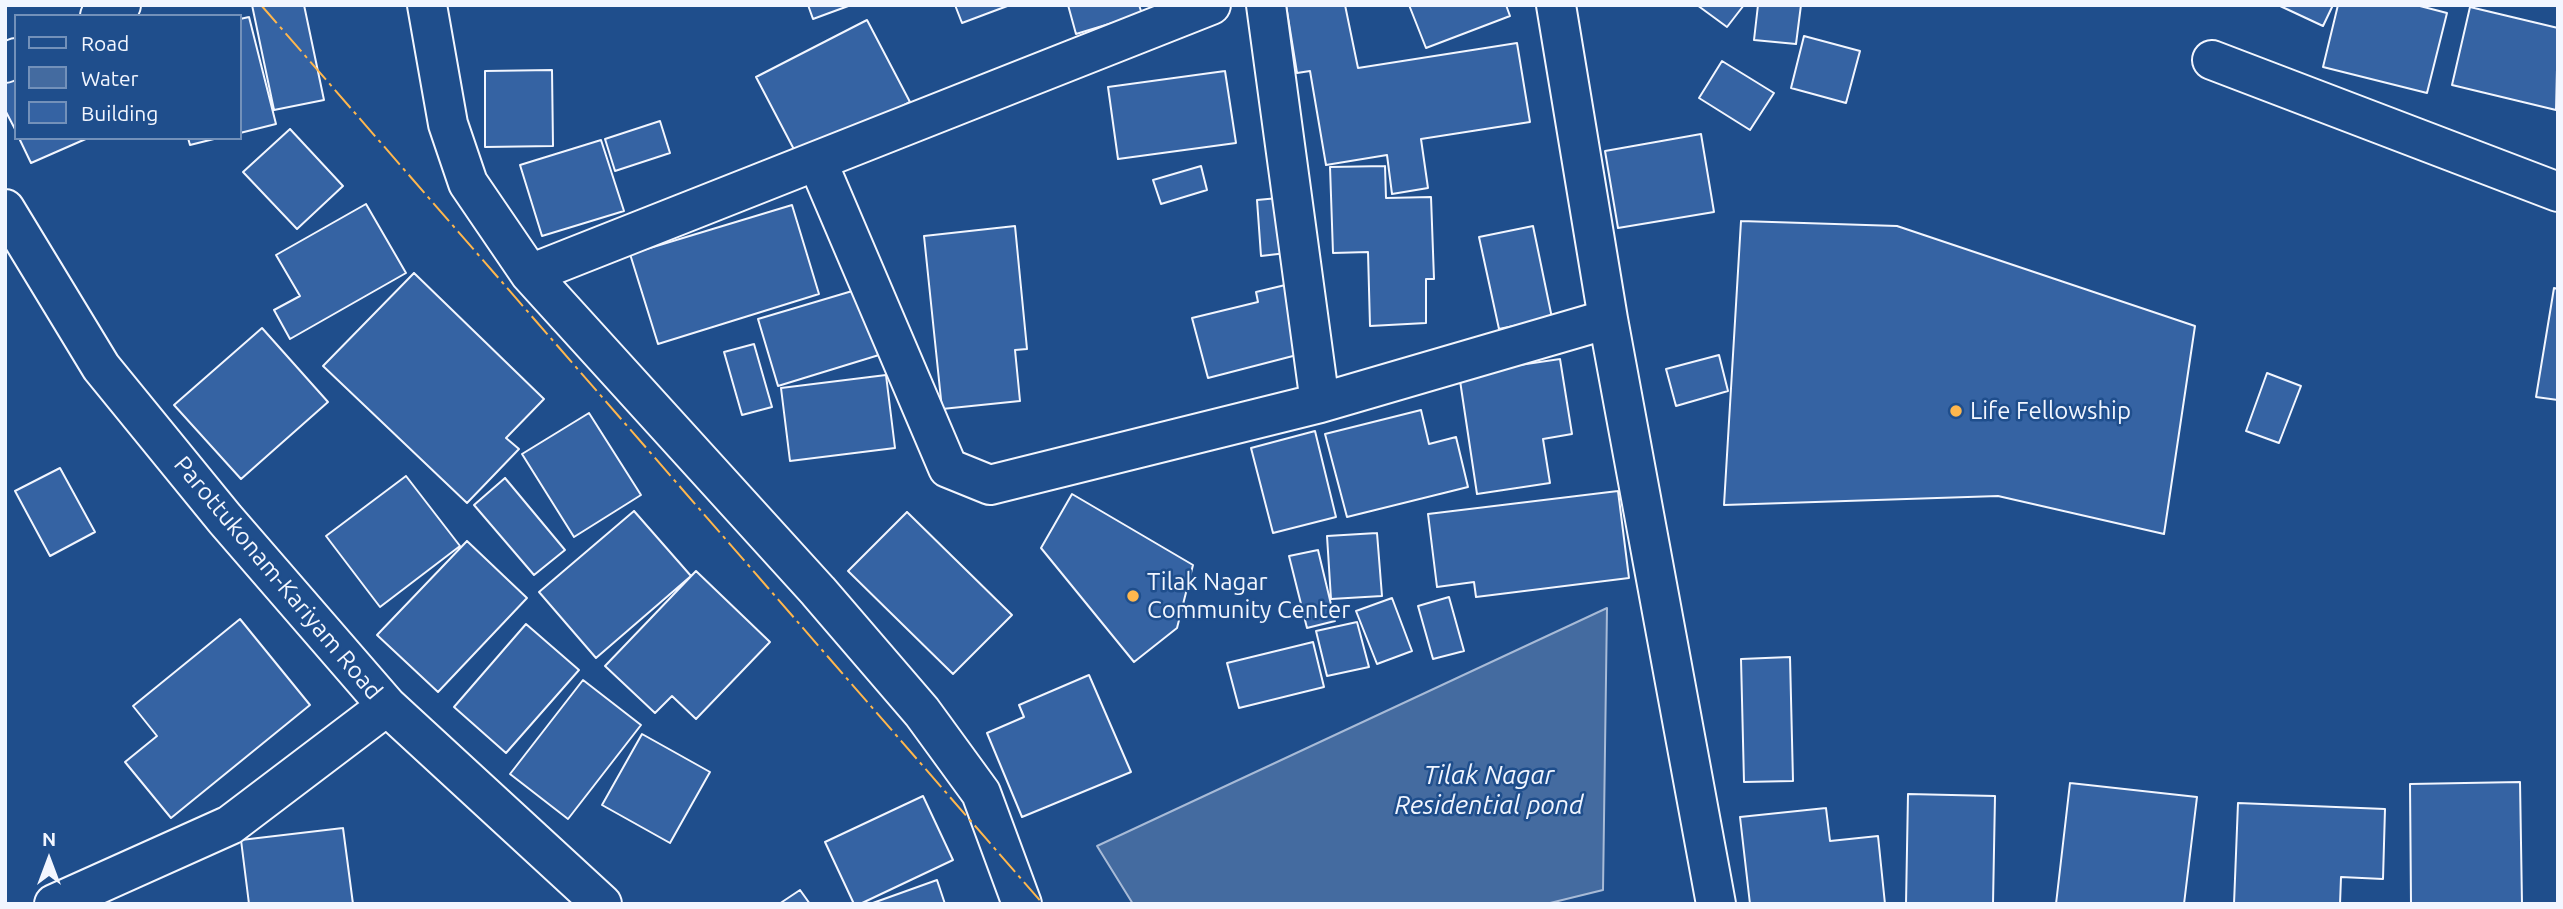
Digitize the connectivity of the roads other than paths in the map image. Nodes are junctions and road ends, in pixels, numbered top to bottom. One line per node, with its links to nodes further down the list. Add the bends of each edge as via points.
1 (121, 5): 6 (street)
2 (427, 5): 11 (street, via 447,124 468,183)
3 (1211, 5): 8 (street)
4 (1266, 5): 13 (street)
5 (1556, 5): 12 (street)
6 (104, 14)
7 (2212, 60): 9 (street)
8 (817, 161): 11 (street); 13 (street, via 948,468 990,485)
9 (2558, 192)
10 (5, 209): 14 (street, Parottukonam-Kariyam Road, via 101,367)
11 (530, 274): 17 (street, via 922,712 981,793)
12 (1608, 319): 13 (street); 18 (street)
13 (1320, 403)
14 (387, 706): 15 (street, via 230,825); 16 (street, Parottukonam-Kariyam Road)
15 (54, 904)
16 (602, 904)
17 (1022, 904)
18 (1717, 904)

